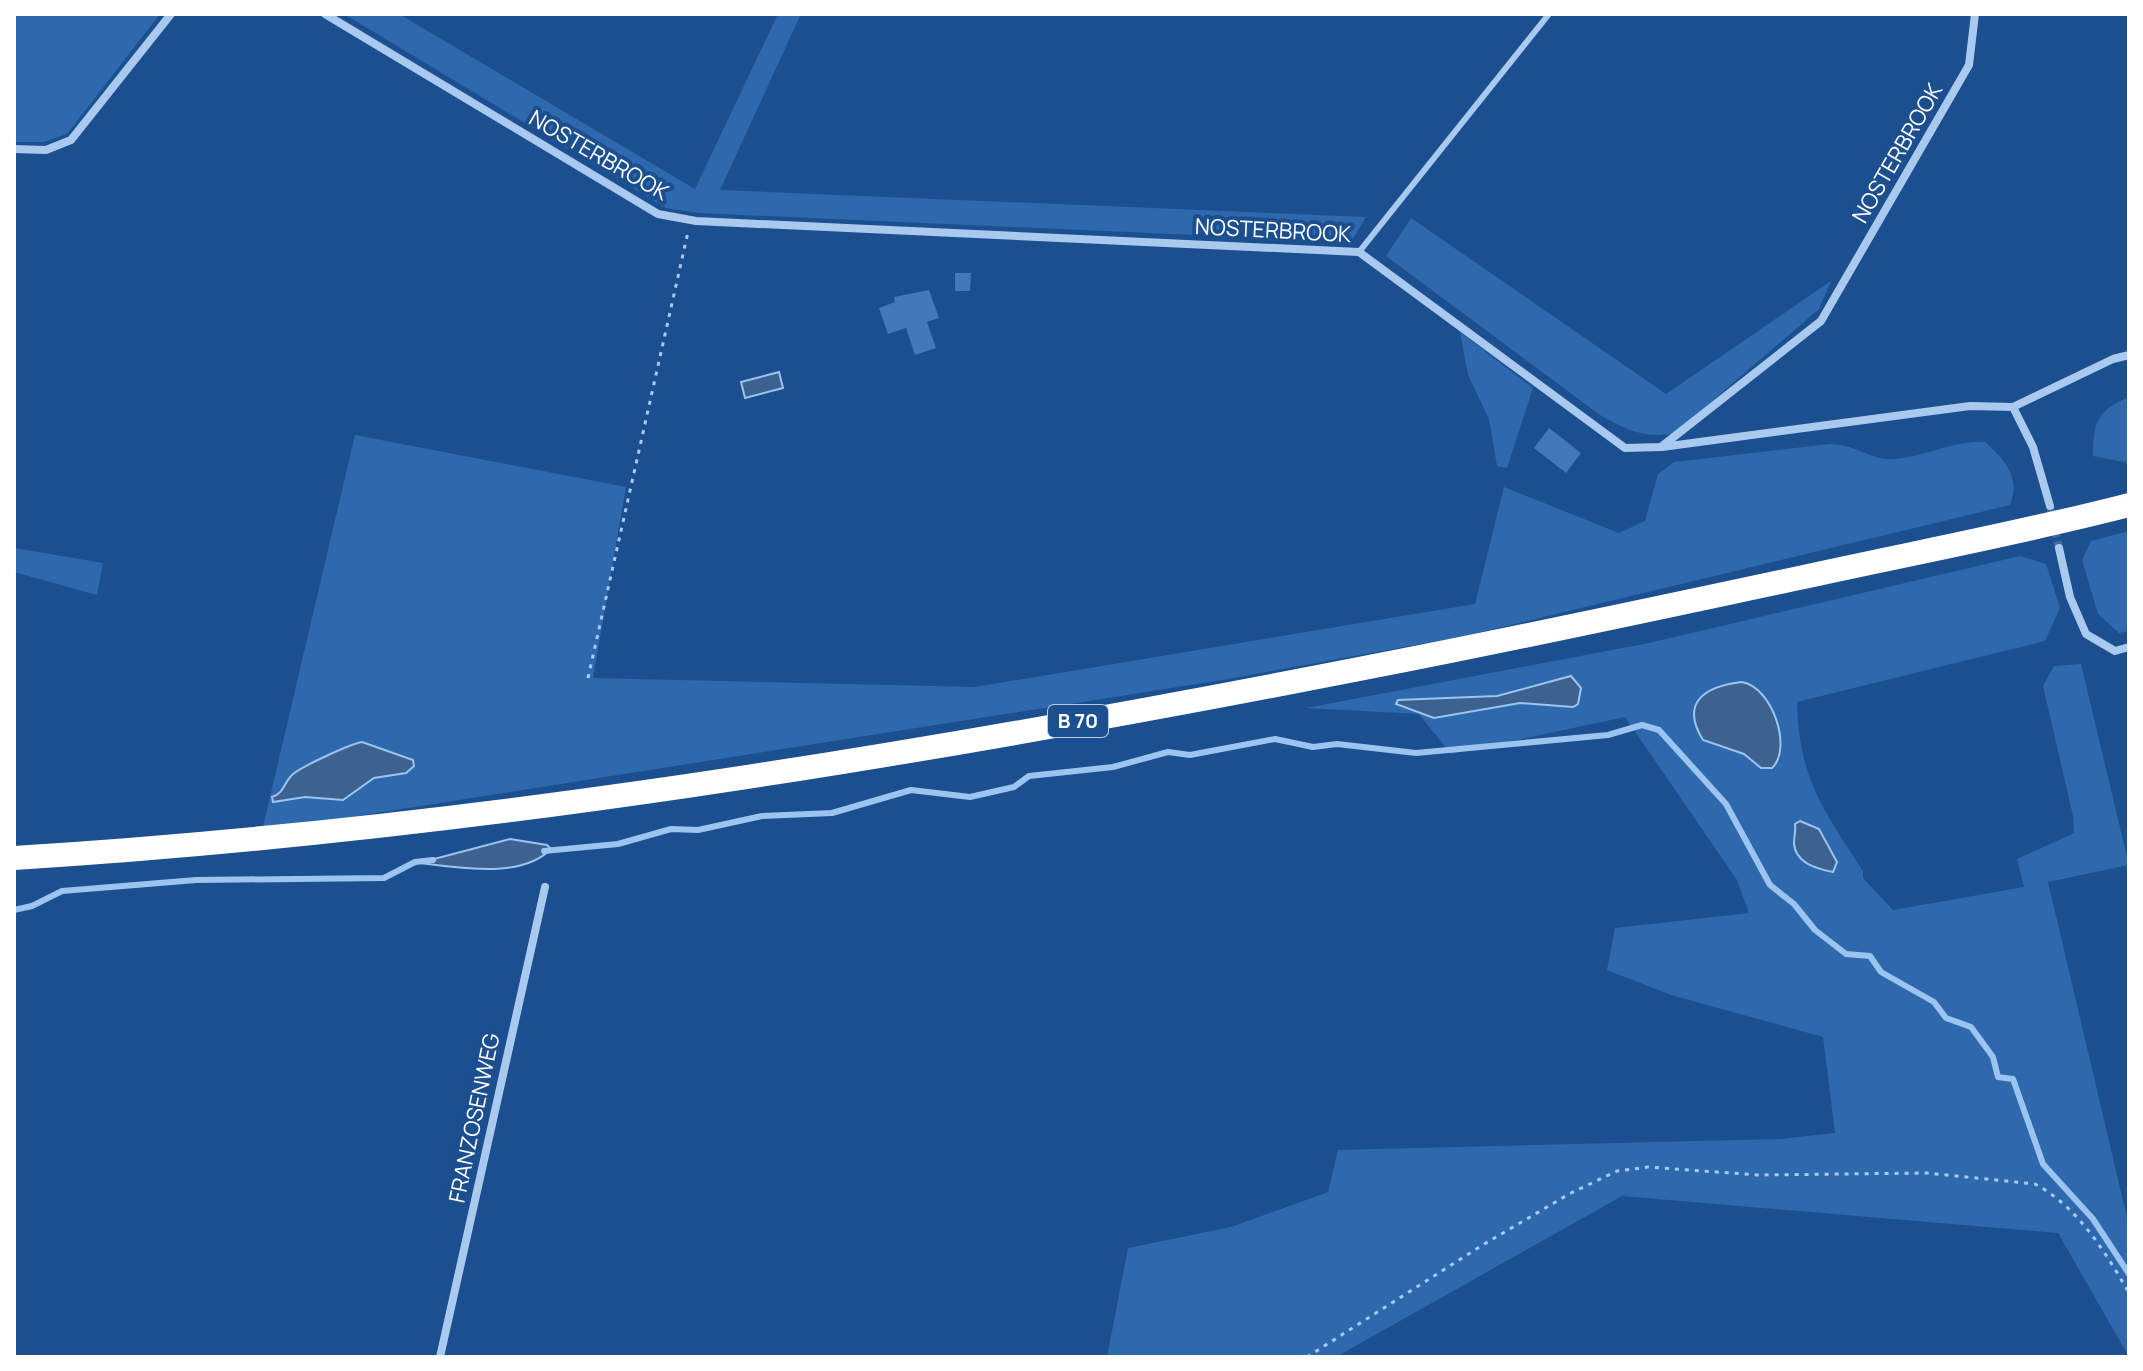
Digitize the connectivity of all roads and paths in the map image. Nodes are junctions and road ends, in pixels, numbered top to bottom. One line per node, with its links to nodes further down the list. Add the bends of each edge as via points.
1 (171, 14): 5 (street, via 71,140 46,150)
2 (325, 14): 6 (street, NOSTERBROOK, via 658,214)
3 (1549, 14): 7 (lane)
4 (1975, 14): 10 (street, NOSTERBROOK, via 1969,65 1821,321)
5 (14, 149)
6 (690, 220): 7 (street, NOSTERBROOK); 15 (path)
7 (1359, 252): 10 (street, NOSTERBROOK, via 1625,448)
8 (2129, 355): 9 (street)
9 (2013, 407): 10 (street, via 1970,406); 12 (street, via 2033,447)
10 (1661, 447)
11 (2129, 505): 16 (highway, B 70, via 1487,644 866,758 305,835)
12 (2050, 506)
13 (2059, 548): 14 (street, via 2070,597 2086,634 2115,651)
14 (2129, 647)
15 (588, 678)
16 (14, 858)
17 (545, 887): 19 (street, FRANZOSENWEG)
18 (2129, 1293): 20 (path, via 2086,1228 2035,1184 1927,1173 1758,1175 1648,1167 1617,1171 1569,1194)
19 (440, 1357)
20 (1307, 1357)

